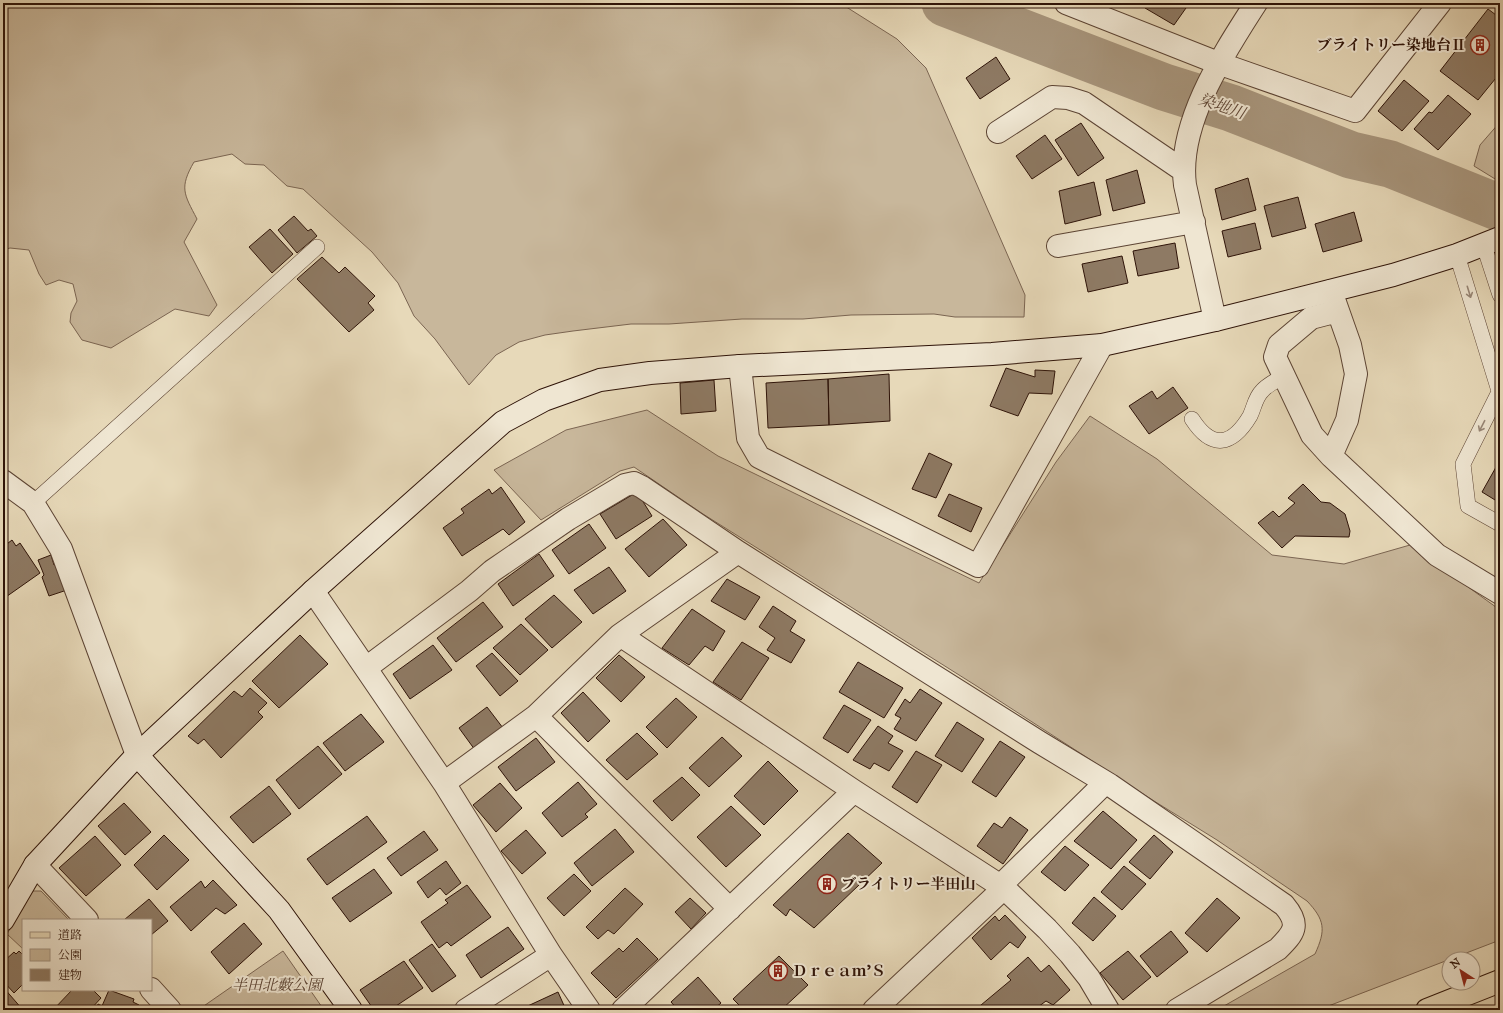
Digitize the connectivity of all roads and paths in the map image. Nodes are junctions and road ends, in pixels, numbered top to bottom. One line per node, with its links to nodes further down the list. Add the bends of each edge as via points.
1 (1066, 3): 4 (street)
2 (1256, 3): 4 (street)
3 (1440, 3): 4 (street, via 1356,111)
4 (1213, 72): 6 (street, via 1188,137)
5 (998, 132): 6 (street, via 1052,97 1068,98 1084,103)
6 (1184, 172): 7 (street)
7 (1194, 222): 9 (street); 14 (street)
8 (1494, 241): 11 (street); 12 (lane)
9 (1058, 246)
10 (317, 247): 22 (lane)
11 (1457, 255): 13 (street, via 1394,275); 18 (lane, one-way to 18)
12 (1500, 294)
13 (1335, 301): 14 (street); 17 (street, via 1279,345 1275,357); 20 (street, via 1350,345 1356,374 1347,420)
14 (1215, 320): 15 (street)
15 (1102, 345): 16 (street, via 992,354); 16 (street, via 978,566 759,457 748,438)
16 (740, 366): 25 (street, via 600,380 544,400 503,422)
17 (1285, 375): 19 (lane, via 1262,391 1250,415 1229,438 1220,441 1209,439); 20 (street, via 1312,435)
18 (1500, 390): 23 (lane, one-way to 23, via 1463,464 1468,506)
19 (1192, 419)
20 (1331, 456): 26 (street, via 1437,555)
21 (3, 481): 22 (street)
22 (33, 503): 30 (street, via 62,549)
23 (1500, 524)
24 (738, 552): 27 (street); 28 (street, via 642,487 634,483 626,485 568,519 492,571); 32 (street)
25 (313, 591): 28 (street); 30 (street)
26 (1500, 593)
27 (620, 635): 29 (street); 33 (street)
28 (366, 668): 31 (street)
29 (536, 716): 31 (street); 36 (street)
30 (137, 755): 34 (street); 43 (street, via 279,910)
31 (444, 783): 39 (street)
32 (1105, 783): 35 (street); 49 (street, via 1187,836 1284,905 1295,923 1293,932 1278,949)
33 (854, 792): 35 (street); 36 (street)
34 (35, 864): 37 (street); 38 (street)
35 (1002, 887): 47 (street); 48 (street, via 1070,954)
36 (730, 909): 46 (street)
37 (85, 919)
38 (3, 920)
39 (552, 955): 44 (street); 45 (street)
40 (1500, 981): 50 (main road)
41 (152, 990): 42 (street)
42 (170, 1010)
43 (351, 1010)
44 (466, 1010)
45 (589, 1010)
46 (623, 1010)
47 (874, 1010)
48 (1108, 1010)
49 (1176, 1010)
50 (1427, 1010)

